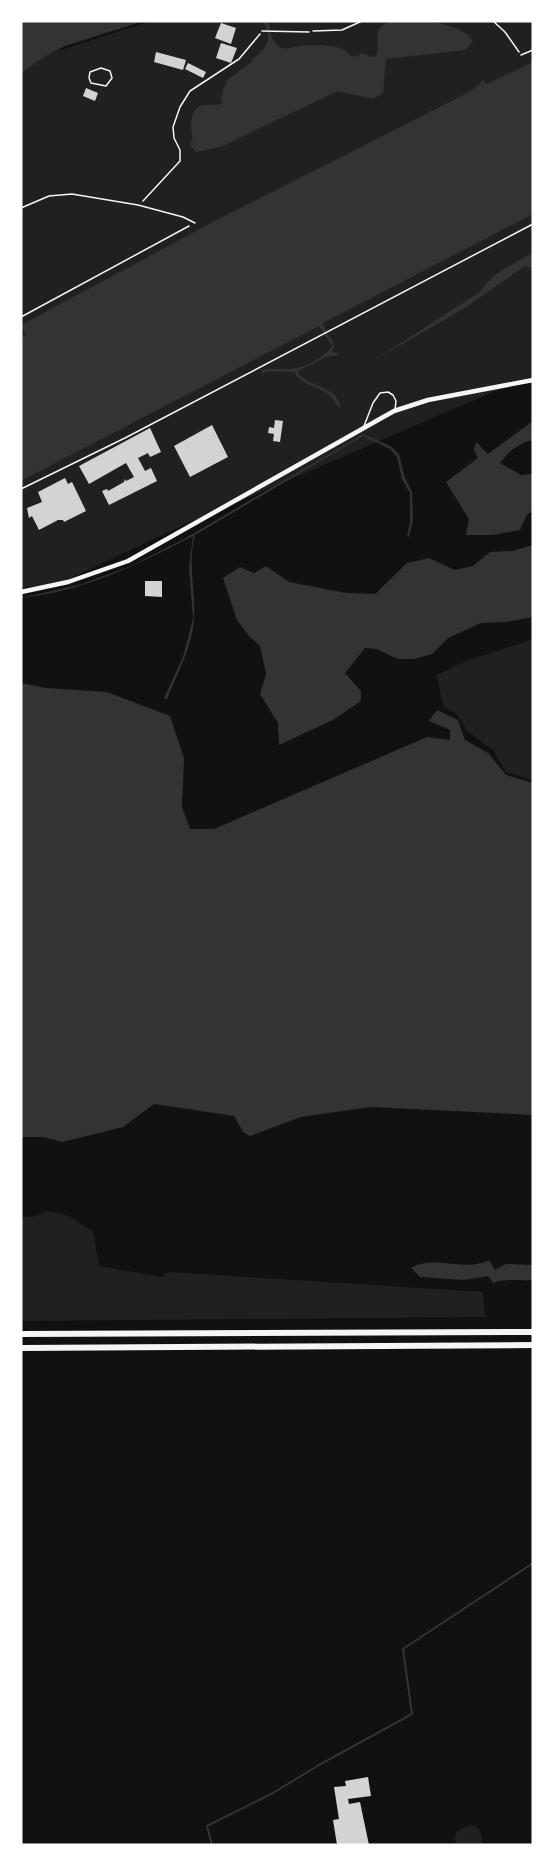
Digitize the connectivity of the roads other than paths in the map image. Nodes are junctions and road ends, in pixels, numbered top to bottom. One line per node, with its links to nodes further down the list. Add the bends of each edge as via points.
1 (263, 31): 2 (lane)
2 (309, 32)
3 (533, 50): 4 (lane)
4 (521, 55)
5 (21, 208): 6 (lane, via 49,196 69,194 138,205)
6 (195, 223)
7 (533, 225): 11 (lane)
8 (533, 380): 9 (street, via 428,400)
9 (394, 411): 10 (street); 10 (lane, via 393,395 380,393)
10 (364, 427): 12 (street, via 128,561 68,582)
11 (21, 489)
12 (21, 592)
13 (533, 1332): 14 (highway)
14 (21, 1334)
15 (533, 1345): 16 (highway)
16 (21, 1348)

